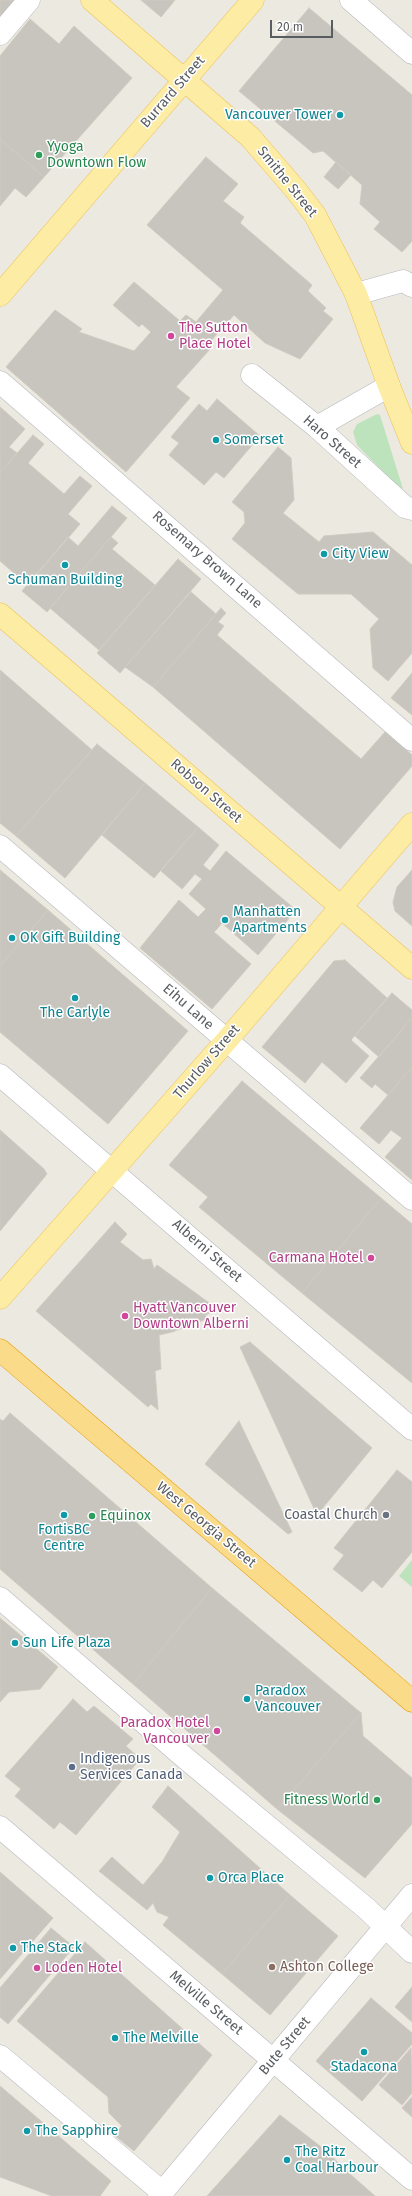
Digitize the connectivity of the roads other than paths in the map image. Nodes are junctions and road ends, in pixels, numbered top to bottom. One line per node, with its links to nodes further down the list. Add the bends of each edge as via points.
1 (29, 0): 5 (street)
2 (92, 0): 7 (main road, Smithe Street)
3 (253, 0): 7 (main road, Burrard Street)
4 (351, 0): 6 (street)
5 (0, 34)
6 (412, 52)
7 (184, 79): 9 (main road, Smithe Street, via 250,137 295,189 315,215); 10 (main road, Burrard Street)
8 (412, 286): 9 (street, via 403,281)
9 (356, 294): 13 (main road, Smithe Street)
10 (0, 295)
11 (252, 375): 14 (street, Haro Street)
12 (0, 382): 18 (street, Rosemary Brown Lane)
13 (389, 386): 14 (street); 15 (main road, Smithe Street)
14 (316, 427): 16 (street, Haro Street, via 405,507)
15 (412, 443)
16 (412, 509)
17 (0, 614): 21 (main road, Robson Street)
18 (412, 740)
19 (412, 824): 21 (main road, Thurlow Street)
20 (0, 846): 23 (street, Eihu Lane)
21 (341, 907): 22 (main road, Robson Street); 23 (main road, Thurlow Street)
22 (412, 968)
23 (227, 1040): 25 (main road, Thurlow Street); 26 (street, Eihu Lane)
24 (0, 1075): 25 (street, Alberni Street)
25 (112, 1170): 27 (main road, Thurlow Street); 29 (street, Alberni Street)
26 (412, 1199)
27 (0, 1298)
28 (0, 1350): 31 (highway, West Georgia Street)
29 (412, 1429)
30 (0, 1598): 34 (street, via 184,1757)
31 (412, 1701)
32 (0, 1827): 37 (street, Melville Street)
33 (412, 1895): 34 (street, Bute Street)
34 (386, 1926): 35 (street); 37 (street, Bute Street)
35 (412, 1952)
36 (0, 2056): 39 (street)
37 (272, 2060): 38 (street, Melville Street); 39 (street, Bute Street)
38 (412, 2179)
39 (160, 2194)

